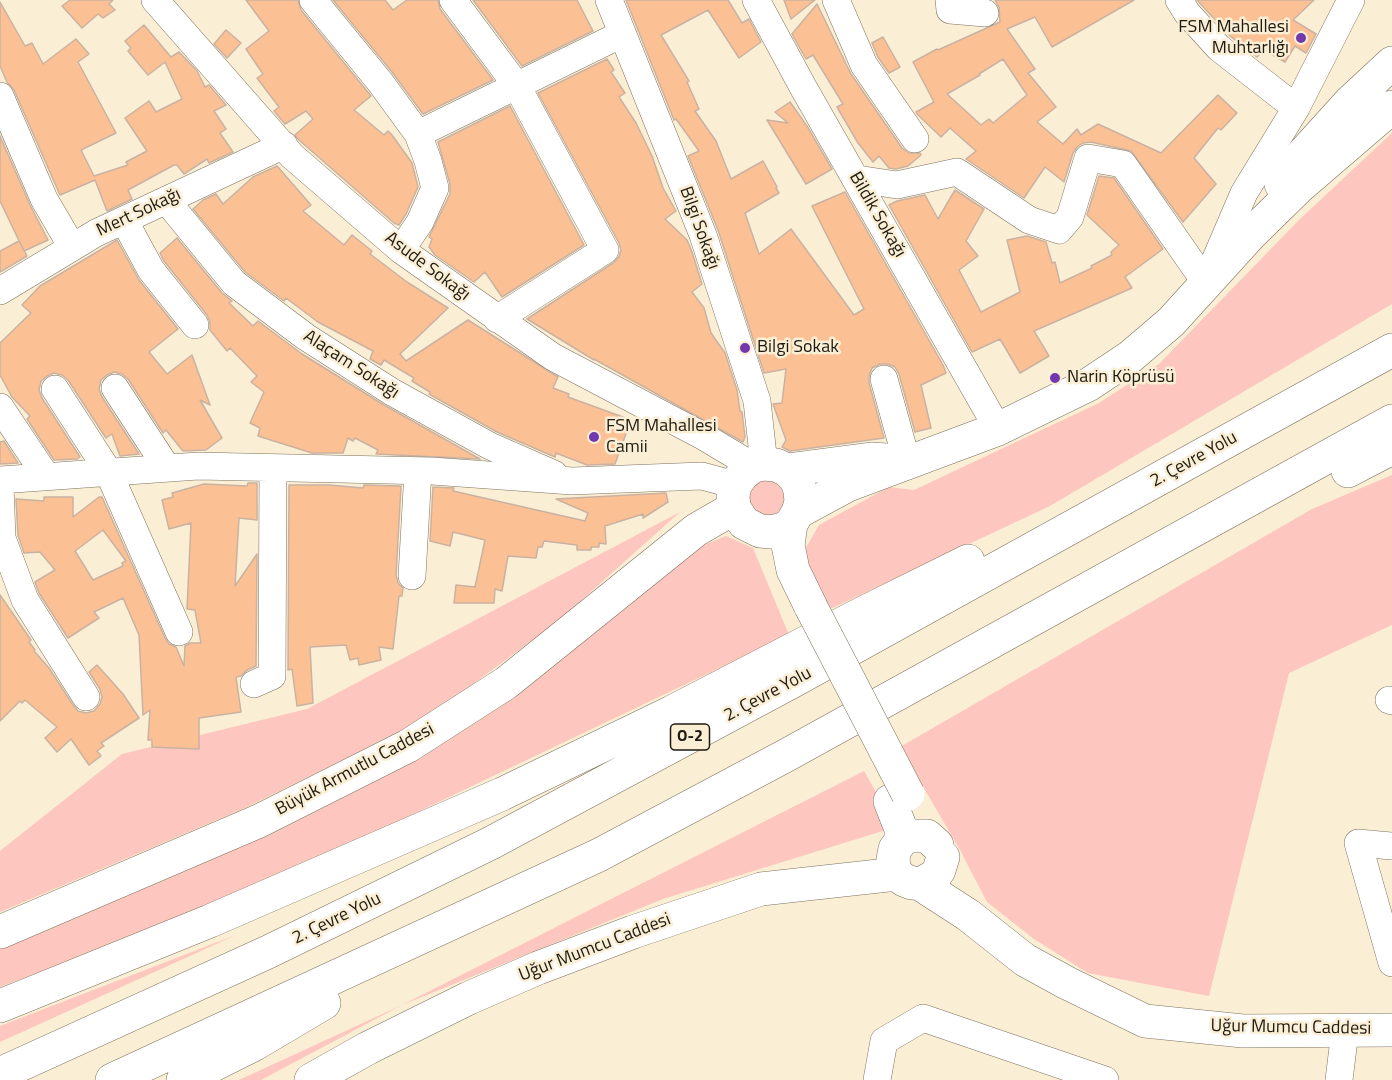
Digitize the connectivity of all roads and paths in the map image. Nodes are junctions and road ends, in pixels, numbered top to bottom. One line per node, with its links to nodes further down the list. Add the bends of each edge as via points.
1 (155, 0): 19 (street, Asude Sokağı)
2 (313, 0): 17 (street)
3 (453, 0): 13 (street)
4 (609, 0): 11 (street, Bilgi Sokağı)
5 (756, 0): 20 (street, Bildik Sokağı)
6 (836, 0): 18 (street, via 864,65)
7 (949, 0): 10 (street, via 950,10)
8 (1179, 0): 16 (street, via 1219,48)
9 (1351, 0): 16 (street)
10 (985, 13)
11 (622, 34): 13 (street); 45 (street, Bilgi Sokağı, via 703,235 757,401)
12 (1392, 63): 23 (main road, via 1293,165)
13 (518, 86): 17 (street); 28 (street, via 605,250)
14 (0, 96): 24 (street, via 44,199)
15 (1392, 107): 23 (main road)
16 (1296, 108): 26 (street, via 1244,193)
17 (418, 134): 25 (street, via 435,188 420,222)
18 (915, 139)
19 (284, 145): 21 (street, Mert Sokağı); 25 (street, Asude Sokağı)
20 (856, 179): 26 (street, via 897,185 957,172 1029,220 1059,230 1070,217 1088,158 1123,164); 37 (street, Bildik Sokağı)
21 (166, 200): 22 (street, Mert Sokağı); 46 (street, Alaçam Sokağı, via 234,283 306,337 392,392 480,440)
22 (124, 220): 24 (street, Mert Sokağı); 29 (street, via 152,270)
23 (1251, 234): 26 (main road)
24 (72, 247): 27 (street, Mert Sokağı)
25 (401, 250): 28 (street, Asude Sokağı)
26 (1206, 283): 37 (main road, via 1171,322 1130,357 1088,385)
27 (0, 291)
28 (497, 319): 45 (street, Asude Sokağı, via 553,357 701,435)
29 (195, 325)
30 (1392, 350): 31 (main road, 2. Çevre Yolu / O-2)
31 (1362, 367): 62 (main road, via 502,794 210,921); 65 (main road, 2. Çevre Yolu / O-2, via 491,843 268,952)
32 (884, 379): 39 (street)
33 (115, 388): 40 (street)
34 (55, 389): 42 (street)
35 (0, 407): 44 (street)
36 (1392, 421): 53 (main road)
37 (998, 429): 39 (main road)
38 (1392, 448): 53 (main road, via 1048,629)
39 (907, 462): 45 (main road, via 871,459); 48 (main road, via 848,485)
40 (167, 468): 41 (street); 42 (street)
41 (273, 468): 43 (street); 51 (street, via 272,676)
42 (108, 471): 44 (street); 50 (street)
43 (418, 471): 46 (street); 49 (street)
44 (46, 476): 47 (street)
45 (755, 479): 46 (street, via 702,476); 48 (main road, via 744,523); 48 (main road, via 796,479 801,501); 60 (main road, Büyük Armutlu Caddesi, via 506,683 408,746 259,821)
46 (572, 481)
47 (0, 482): 52 (street, via 2,538 25,600)
48 (783, 523): 54 (main road, via 776,577 802,611)
49 (412, 576)
50 (179, 632)
51 (254, 684)
52 (86, 697)
53 (785, 756): 58 (main road, via 598,855)
54 (899, 797): 56 (main road); 57 (main road)
55 (1392, 846): 61 (street, via 1358,843)
56 (940, 851): 57 (main road, via 935,876); 57 (main road, Uğur Mumcu Caddesi, via 927,836 908,836); 59 (main road)
57 (903, 862): 59 (main road, Uğur Mumcu Caddesi); 68 (main road, Uğur Mumcu Caddesi, via 761,889 643,928 469,998)
58 (483, 909): 66 (main road); 67 (main road, via 255,1044)
59 (968, 915): 64 (main road, Uğur Mumcu Caddesi, via 1025,960 1145,1021 1243,1031)
60 (0, 932)
61 (1392, 963)
62 (0, 1006)
63 (1392, 1030): 64 (main road, Uğur Mumcu Caddesi)
64 (1346, 1031): 71 (street)
65 (0, 1074)
66 (112, 1080)
67 (183, 1080)
68 (311, 1080)
69 (877, 1080): 70 (street, via 884,1041 923,1018)
70 (1103, 1080)
71 (1339, 1080)

